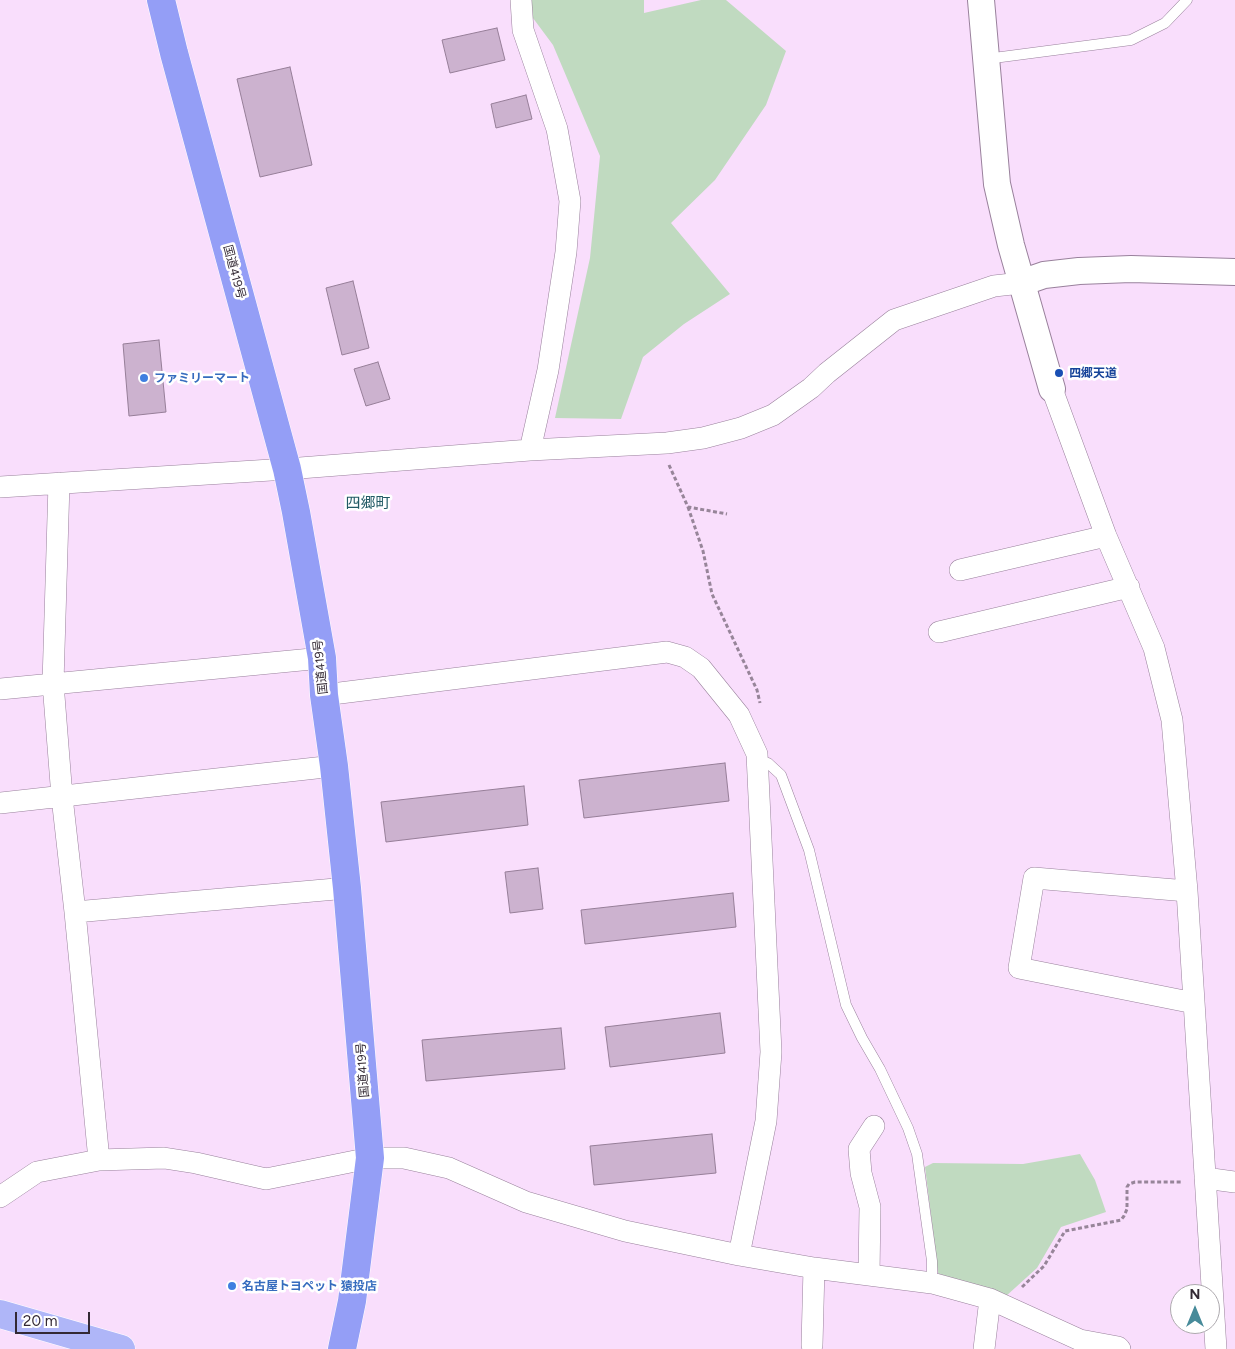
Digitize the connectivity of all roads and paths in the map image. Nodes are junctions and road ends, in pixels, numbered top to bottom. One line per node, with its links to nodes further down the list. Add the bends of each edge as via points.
1 (161, 0): 11 (highway, 国道419号)
2 (521, 0): 10 (street, via 523,30 557,129 570,202 566,252 548,370)
3 (981, 0): 5 (street)
4 (1187, 0): 5 (lane, via 1165,23 1131,40)
5 (986, 59): 7 (street, via 997,184)
6 (1235, 272): 7 (street, via 1079,271 1044,275)
7 (1021, 283): 8 (street); 9 (street, via 994,286 894,320 773,415 703,438)
8 (1052, 390): 16 (street)
9 (664, 443): 10 (street); 14 (path, via 667,460)
10 (530, 450): 11 (street)
11 (287, 469): 12 (street); 20 (highway, 国道419号)
12 (59, 483): 13 (street); 21 (street)
13 (0, 487)
14 (688, 507): 15 (path); 24 (path, via 703,551 712,594 757,690)
15 (727, 514)
16 (1106, 536): 17 (street); 18 (street)
17 (960, 570)
18 (1129, 587): 19 (street); 30 (street, via 1154,648 1172,720)
19 (939, 632)
20 (322, 658): 21 (street); 23 (highway, 国道419号)
21 (53, 683): 22 (street); 27 (street)
22 (0, 689)
23 (324, 695): 25 (street, via 666,652 685,657 701,668 739,714); 26 (highway, 国道419号)
24 (761, 706)
25 (757, 760): 39 (street, via 771,1052 766,1121); 42 (lane, via 768,763 780,775 810,850 846,1005 880,1069 917,1154 932,1261)
26 (334, 766): 27 (street); 29 (highway, 国道419号)
27 (62, 796): 28 (street); 31 (street)
28 (0, 803)
29 (347, 888): 31 (street); 34 (highway, 国道419号)
30 (1187, 891): 32 (street); 32 (street, via 1034,878 1019,968)
31 (75, 912): 35 (street)
32 (1194, 1003): 36 (street)
33 (874, 1126): 41 (street, via 860,1149 861,1173 870,1207)
34 (370, 1158): 35 (street, via 266,1179 164,1158); 39 (street, via 404,1158 449,1168 526,1202 625,1231); 47 (highway, 国道419号, via 352,1301)
35 (99, 1160): 38 (street, via 37,1172)
36 (1205, 1180): 37 (street); 43 (path, via 1129,1184 1121,1220 1065,1231 1044,1266); 50 (street)
37 (1235, 1182)
38 (0, 1197)
39 (739, 1255): 40 (street)
40 (814, 1268): 41 (street); 45 (street)
41 (869, 1275): 42 (street)
42 (932, 1283): 43 (street)
43 (996, 1302): 48 (street); 49 (street, via 1080,1340)
44 (0, 1314): 46 (main road)
45 (812, 1345)
46 (109, 1347)
47 (342, 1349)
48 (984, 1349)
49 (1120, 1349)
50 (1216, 1349)

